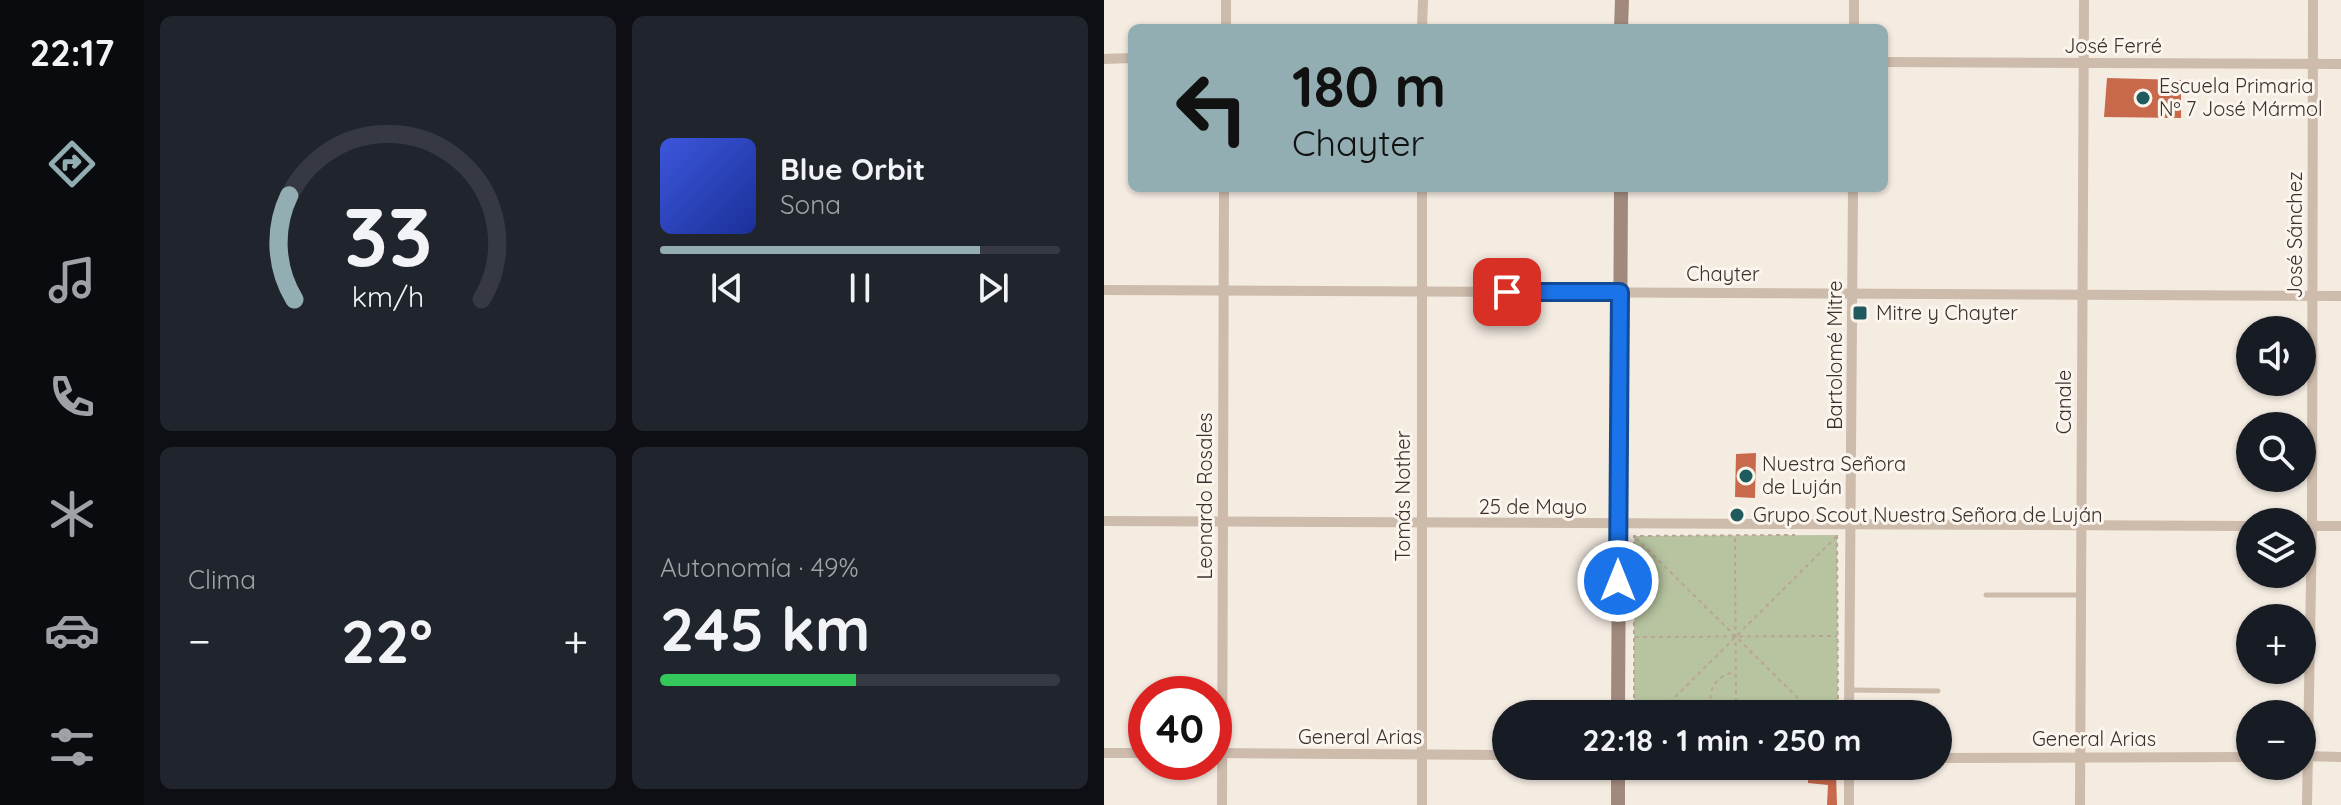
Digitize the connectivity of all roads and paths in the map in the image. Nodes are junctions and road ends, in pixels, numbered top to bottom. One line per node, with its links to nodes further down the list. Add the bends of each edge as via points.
1 (1226, 0): 7 (street)
2 (1423, 0): 8 (street)
3 (1622, 0): 9 (street)
4 (1854, 0): 10 (street)
5 (2084, 0): 14 (street, Canale)
6 (2313, 0): 15 (street, José Sánchez)
7 (1226, 24)
8 (1422, 24)
9 (1621, 24)
10 (1854, 24)
11 (1128, 58): 12 (street)
12 (1104, 59)
13 (1888, 62): 14 (street, José Ferré)
14 (2084, 64): 15 (street, José Ferré); 26 (street, Canale)
15 (2313, 64): 16 (street, José Ferré); 27 (street, José Sánchez)
16 (2341, 64)
17 (1224, 192): 22 (street, Leonardo Rosales)
18 (1422, 192): 23 (street, Tomás Nother)
19 (1621, 192): 24 (street)
20 (1853, 192): 25 (street, Bartolomé Mitre)
21 (1104, 290): 22 (street, Chayter)
22 (1223, 292): 23 (street, Chayter); 31 (street, Leonardo Rosales)
23 (1421, 292): 24 (street, Chayter); 32 (street, Tomás Nother)
24 (1620, 292): 25 (street, Chayter); 35 (street)
25 (1853, 292): 26 (street, Chayter); 33 (street, Bartolomé Mitre)
26 (2082, 294): 27 (street, Chayter); 34 (street, Canale)
27 (2313, 296): 28 (street, Chayter); 29 (street, José Sánchez)
28 (2341, 296)
29 (2307, 508)
30 (1104, 521): 31 (street, 25 de Mayo)
31 (1223, 522): 32 (street, 25 de Mayo); 51 (street, Leonardo Rosales)
32 (1421, 524): 35 (street, 25 de Mayo); 66 (street, Tomás Nother)
33 (1852, 524): 34 (street, 25 de Mayo); 39 (street, 25 de Mayo); 42 (path); 48 (street, Bartolomé Mitre)
34 (2081, 524): 36 (street, 25 de Mayo); 46 (street, Canale)
35 (1619, 525): 39 (street, 25 de Mayo); 43 (path); 54 (street)
36 (2236, 526)
37 (2316, 526): 38 (street)
38 (2341, 526)
39 (1736, 530): 40 (path); 43 (path); 47 (path)
40 (1808, 535)
41 (1823, 535): 42 (path)
42 (1837, 535): 47 (path); 48 (path)
43 (1634, 536): 47 (path); 49 (path)
44 (2306, 588): 62 (street, José Sánchez)
45 (1986, 595): 46 (lane)
46 (2081, 595): 69 (street, Canale)
47 (1736, 636): 48 (path); 49 (path); 50 (path); 56 (path); 59 (path)
48 (1843, 636): 52 (street, Bartolomé Mitre); 60 (path)
49 (1634, 637): 55 (path)
50 (1736, 671): 57 (path, via 1714,684); 58 (path)
51 (1220, 676)
52 (1848, 690): 53 (lane); 61 (street, Bartolomé Mitre)
53 (1938, 691)
54 (1618, 700)
55 (1634, 700)
56 (1672, 700)
57 (1710, 700)
58 (1736, 700)
59 (1800, 700)
60 (1839, 700)
61 (1848, 700)
62 (2305, 700)
63 (1104, 753): 64 (street)
64 (1128, 753)
65 (1232, 753): 66 (street, General Arias)
66 (1421, 755): 67 (street, General Arias); 78 (street, Tomás Nother)
67 (1492, 755)
68 (2316, 756): 71 (street)
69 (2080, 757): 70 (street, General Arias); 72 (street, General Arias); 81 (street, Canale)
70 (2236, 757)
71 (2341, 757)
72 (1952, 758)
73 (1220, 780): 77 (street, Leonardo Rosales)
74 (1618, 780): 79 (street)
75 (1849, 780): 80 (street)
76 (2305, 780): 82 (street, José Sánchez)
77 (1222, 805)
78 (1422, 805)
79 (1618, 805)
80 (1849, 805)
81 (2080, 805)
82 (2307, 805)

